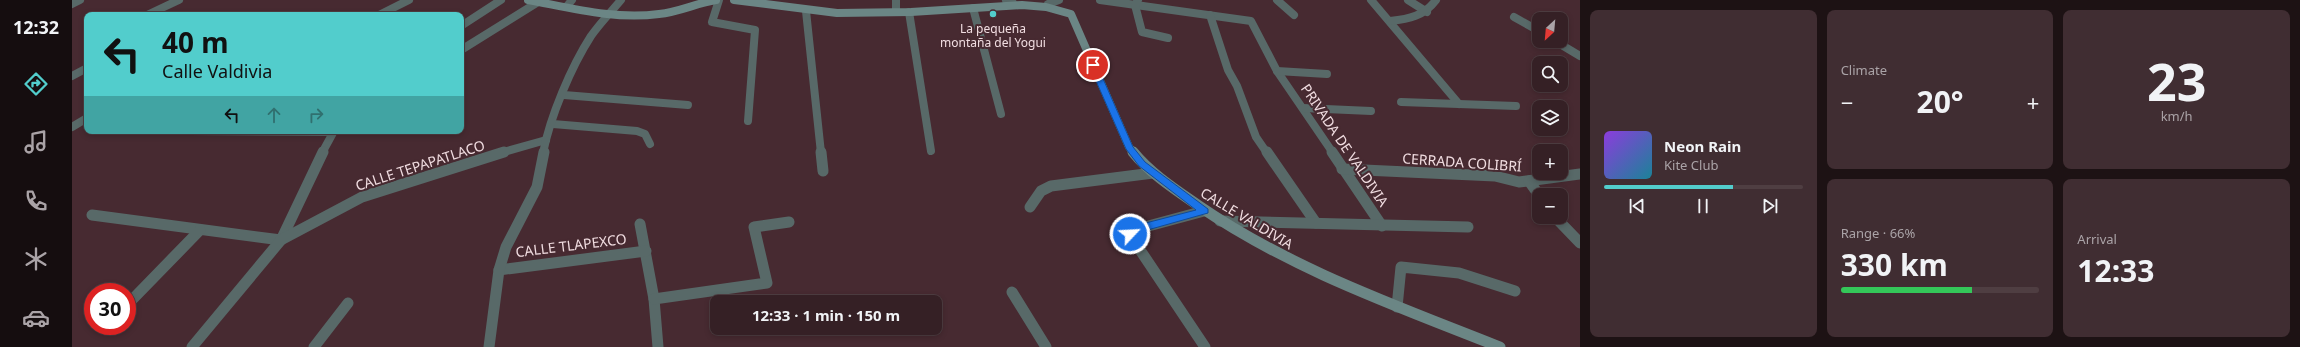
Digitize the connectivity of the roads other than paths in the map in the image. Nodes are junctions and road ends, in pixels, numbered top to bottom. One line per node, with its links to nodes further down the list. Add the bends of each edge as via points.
1 (80, 0): 22 (street)
2 (179, 0): 26 (street)
3 (409, 0): 27 (street)
4 (501, 0): 36 (street)
5 (528, 0): 18 (street)
6 (621, 0): 31 (street)
7 (711, 0): 31 (street, via 663,14 638,16)
8 (719, 0): 55 (street, via 712,22 755,30)
9 (734, 0): 20 (street)
10 (896, 0): 28 (street)
11 (1059, 0): 23 (street)
12 (1100, 0): 21 (street)
13 (1277, 0): 33 (street)
14 (1371, 0): 35 (street)
15 (1408, 0): 30 (street)
16 (1436, 0): 30 (street)
17 (1010, 1): 23 (street); 24 (street)
18 (538, 2): 19 (street); 39 (street)
19 (569, 3): 31 (street)
20 (780, 3): 25 (street)
21 (1136, 3): 32 (street); 38 (street, via 1142,32)
22 (72, 4)
23 (1048, 4): 64 (street, CALLE VALDIVIA, via 1071,14 1129,147)
24 (973, 8): 29 (street); 53 (street)
25 (806, 11): 28 (street); 63 (street)
26 (153, 12)
27 (385, 12)
28 (896, 12): 29 (street)
29 (909, 12): 61 (street)
30 (1427, 12): 35 (street)
31 (610, 13): 46 (street, via 592,35 574,66)
32 (1210, 15): 43 (street, PRIVADA DE VALDIVIA, via 1251,21); 73 (street, via 1228,70 1237,86 1256,137)
33 (1294, 15)
34 (1514, 16): 37 (street)
35 (1390, 21): 48 (street)
36 (464, 24)
37 (1532, 27)
38 (1168, 38)
39 (464, 48)
40 (1567, 48): 41 (street)
41 (1580, 56)
42 (84, 70): 45 (street)
43 (1277, 71): 44 (street); 51 (street, PRIVADA DE VALDIVIA)
44 (1327, 74)
45 (72, 76)
46 (564, 95): 49 (street); 56 (street)
47 (1401, 102): 48 (street)
48 (1459, 104): 50 (street)
49 (688, 105)
50 (1516, 106)
51 (1303, 108): 52 (street); 62 (street, PRIVADA DE VALDIVIA)
52 (1371, 110)
53 (1001, 114)
54 (84, 120): 57 (street)
55 (748, 121)
56 (553, 124): 59 (street); 60 (street, via 637,131 645,134)
57 (72, 127)
58 (333, 134): 79 (street, via 309,178)
59 (546, 140): 79 (street, CALLE TEPAPATLACO, via 362,197); 82 (street, via 537,187 506,248)
60 (650, 144)
61 (931, 151)
62 (1342, 168): 66 (street, CERRADA COLIBRÍ, via 1495,176 1519,182); 76 (street, PRIVADA DE VALDIVIA)
63 (823, 171)
64 (1153, 173): 68 (street, via 1051,186 1041,191); 69 (street, CALLE VALDIVIA)
65 (1580, 174): 66 (street, CERRADA COLIBRÍ)
66 (1529, 180): 67 (street)
67 (1534, 188)
68 (1030, 207)
69 (1204, 211): 71 (street, CALLE VALDIVIA); 94 (street, via 1141,228 1130,234)
70 (92, 215): 78 (street)
71 (1218, 221): 73 (street, PRIVADA DE VALDIVIA); 88 (street, CALLE VALDIVIA, via 1300,267)
72 (789, 222): 86 (street, via 754,227 767,283)
73 (1316, 223): 76 (street, PRIVADA DE VALDIVIA)
74 (640, 224): 81 (street)
75 (1562, 224): 80 (street)
76 (1382, 226): 77 (street)
77 (1468, 227)
78 (200, 230): 79 (street); 85 (street)
79 (281, 240): 89 (street, CALLE TEPAPATLACO)
80 (1580, 243)
81 (646, 251): 82 (street, CALLE TLAPEXCO); 86 (street)
82 (499, 270): 91 (street)
83 (1515, 291): 88 (street, via 1458,271 1401,267)
84 (1012, 292): 93 (street)
85 (136, 296)
86 (654, 299): 92 (street)
87 (348, 303): 90 (street)
88 (1397, 307): 95 (street, CALLE VALDIVIA)
89 (192, 347)
90 (314, 347)
91 (489, 347)
92 (658, 347)
93 (1046, 347)
94 (1205, 347)
95 (1500, 347)

